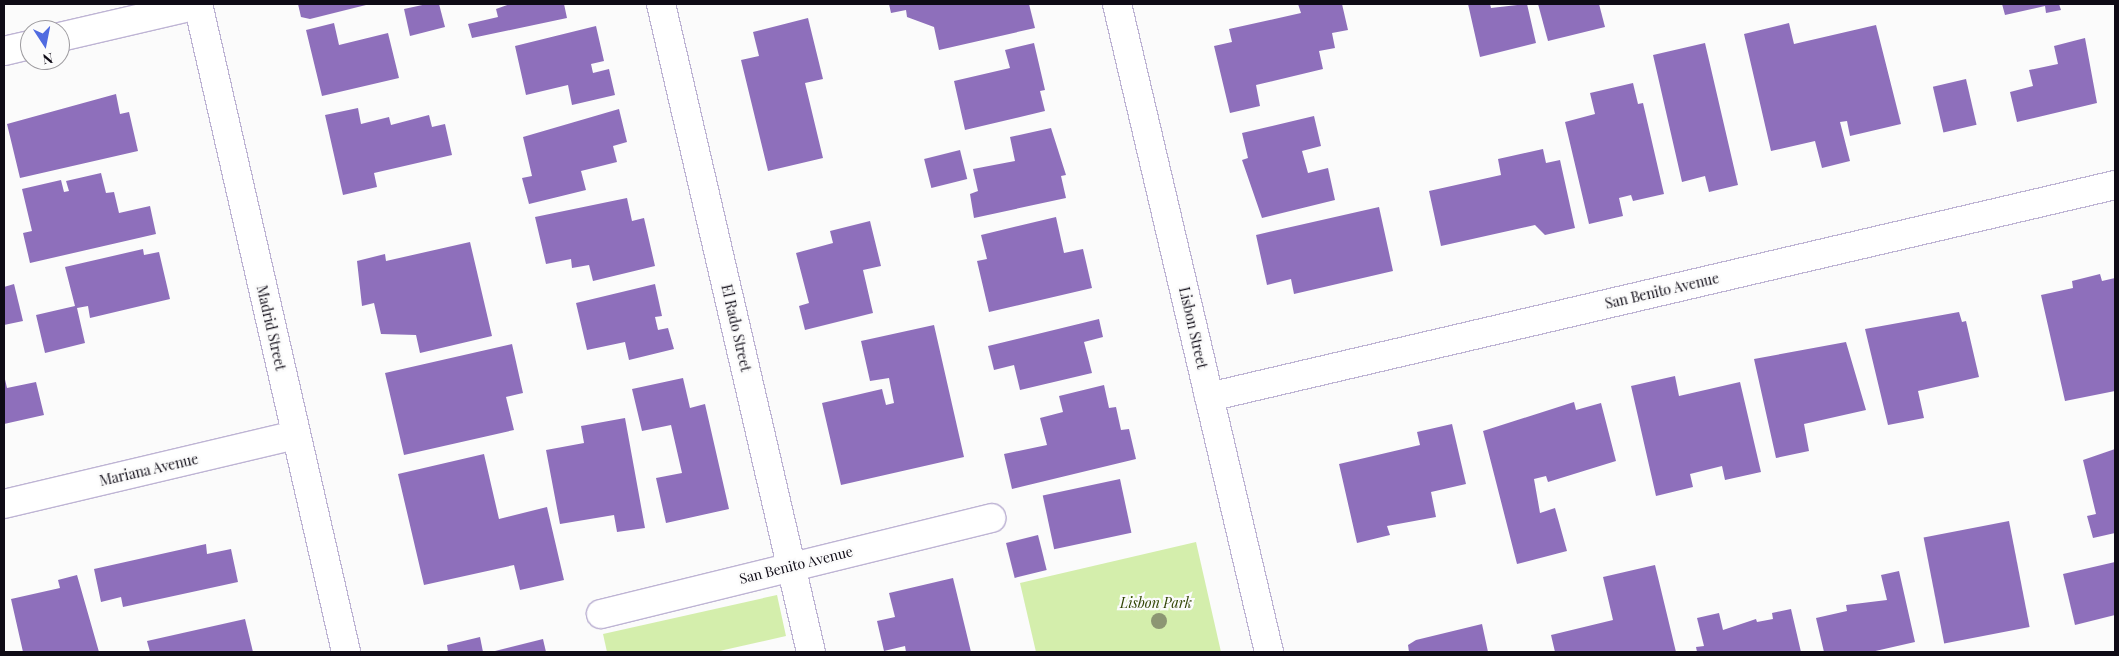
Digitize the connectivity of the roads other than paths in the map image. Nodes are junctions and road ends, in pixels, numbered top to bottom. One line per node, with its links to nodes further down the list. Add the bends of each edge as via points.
1 (198, 4): 4 (street); 9 (street, Madrid Street)
2 (661, 4): 12 (street, El Rado Street)
3 (1117, 4): 8 (street, Lisbon Street)
4 (70, 35)
5 (20, 47): 6 (street)
6 (4, 51)
7 (2115, 185): 8 (street, San Benito Avenue)
8 (1209, 397): 16 (street, Lisbon Street)
9 (295, 435): 10 (street, Mariana Avenue); 14 (street, Madrid Street)
10 (4, 504)
11 (991, 518): 12 (street, San Benito Avenue)
12 (790, 566): 13 (street, San Benito Avenue); 15 (street, El Rado Street)
13 (601, 614)
14 (346, 652)
15 (811, 652)
16 (1269, 652)

